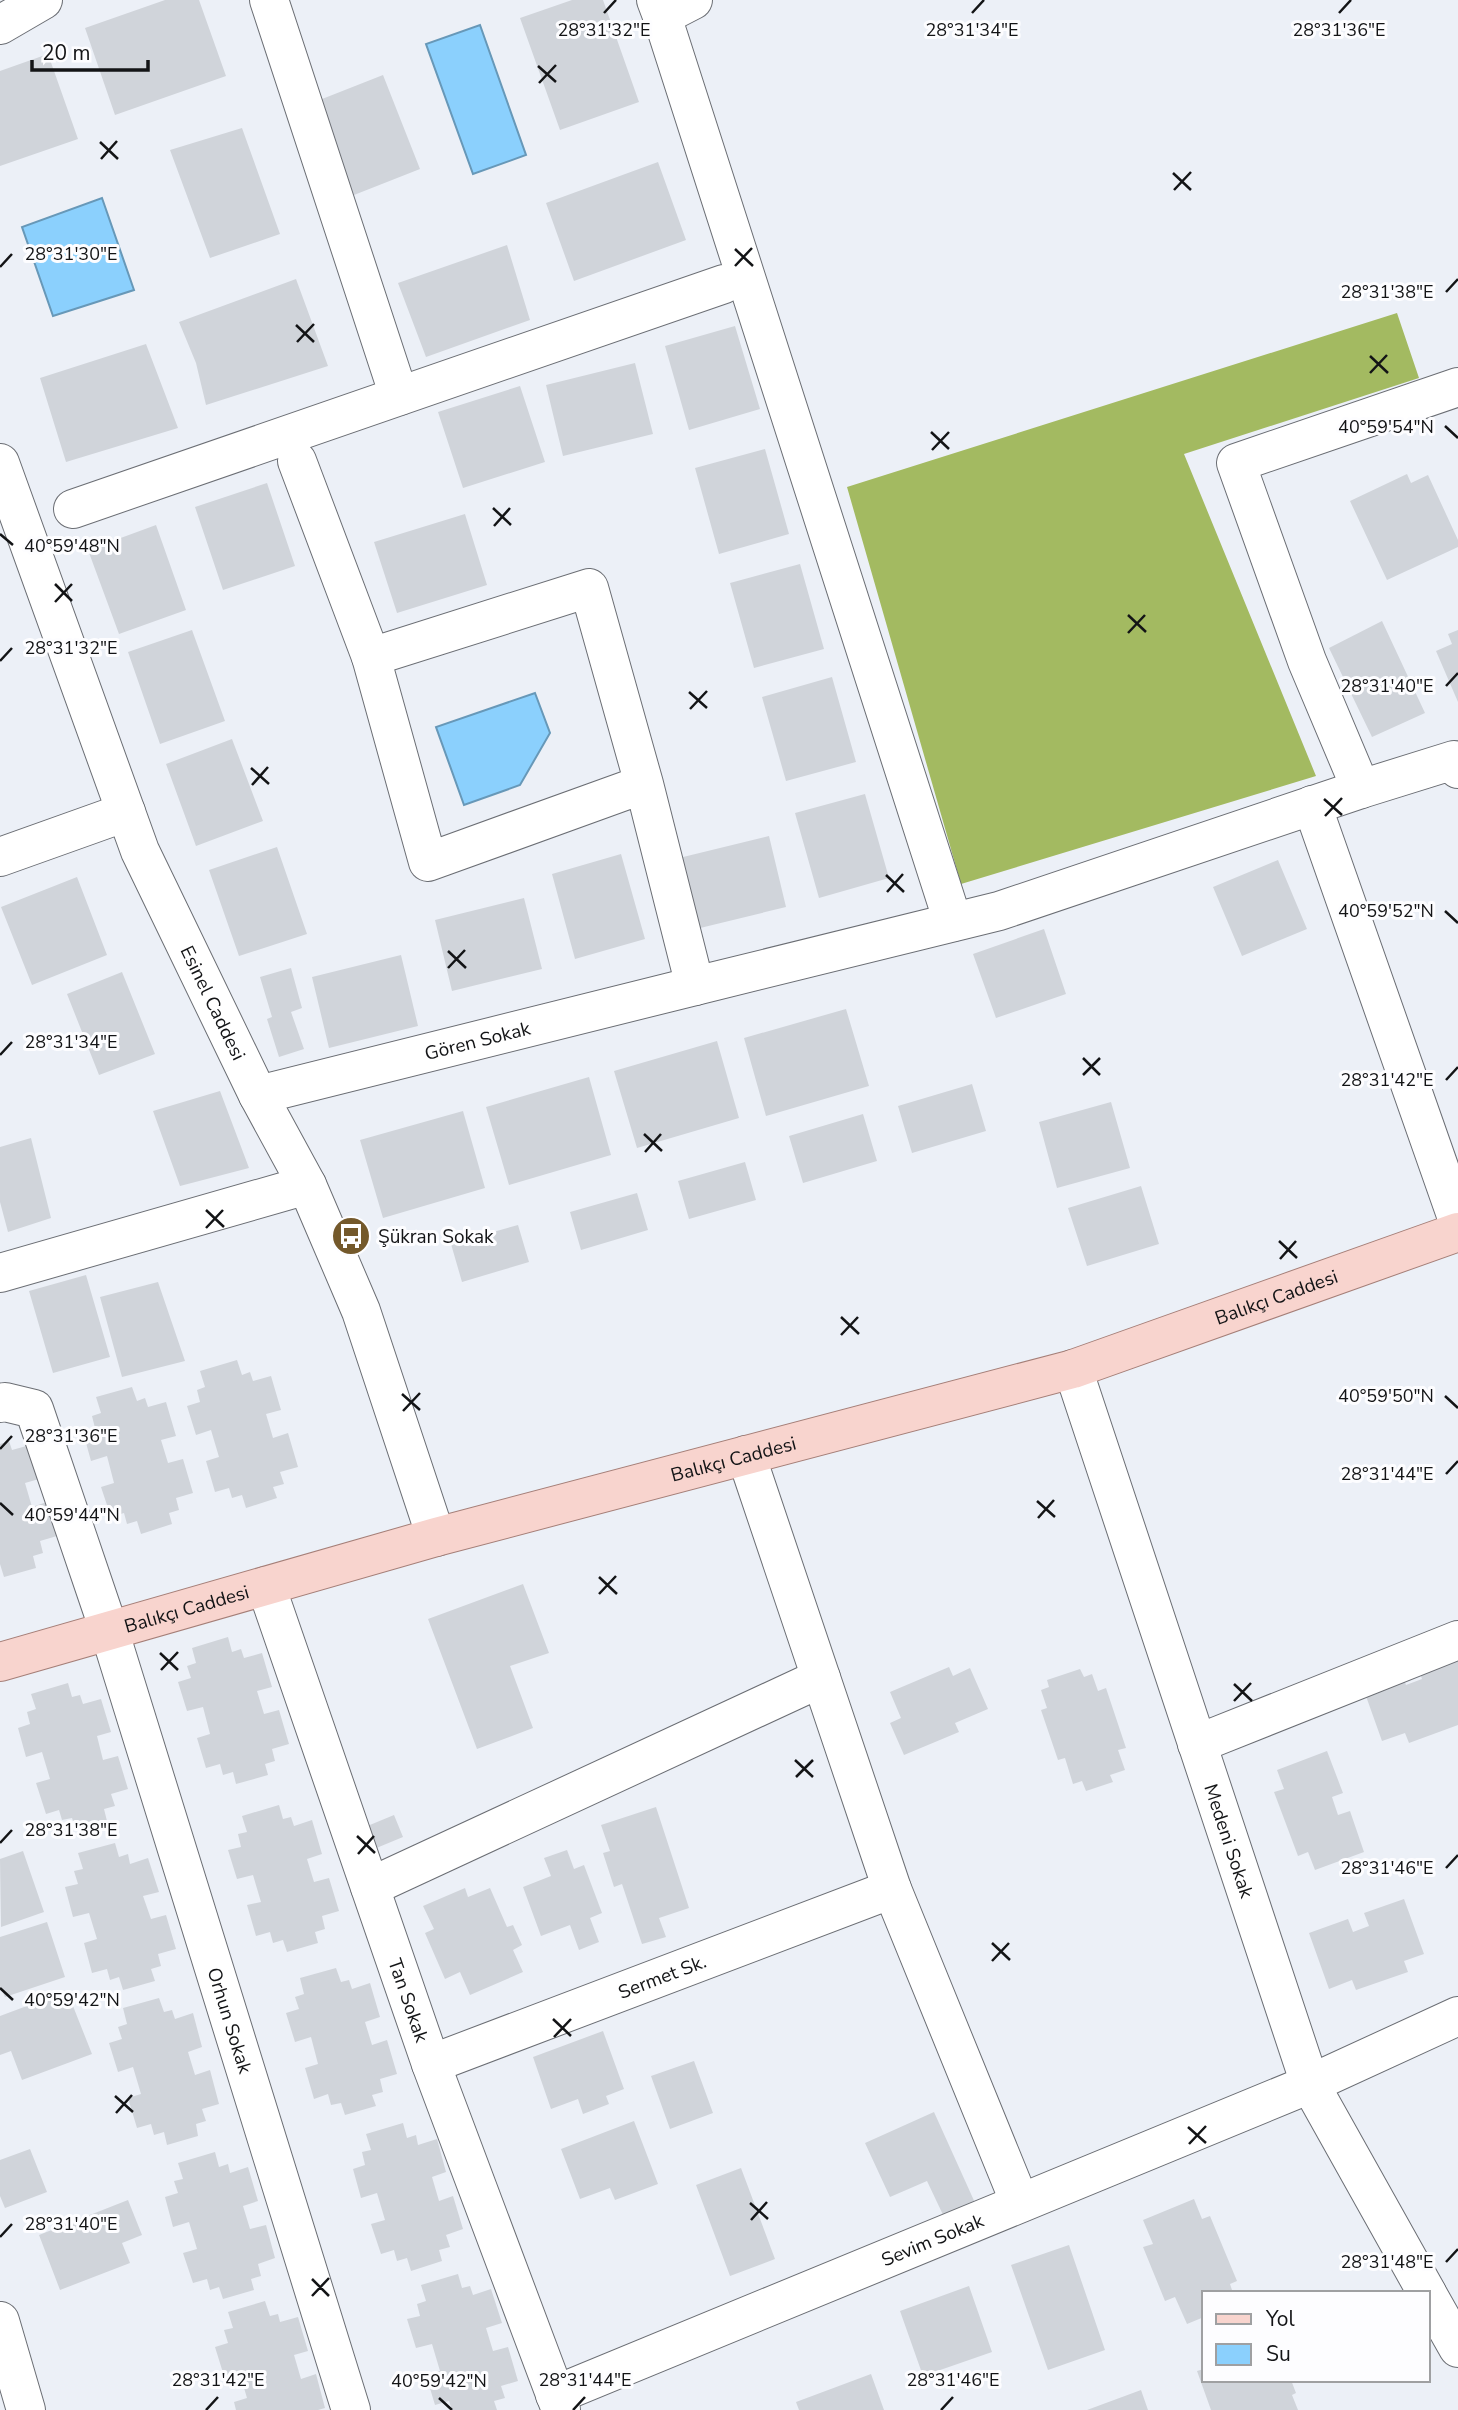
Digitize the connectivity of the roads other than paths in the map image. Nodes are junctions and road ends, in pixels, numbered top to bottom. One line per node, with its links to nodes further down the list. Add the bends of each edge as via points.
1 (43, 0): 4 (street)
2 (269, 0): 7 (street)
3 (670, 5): 18 (street)
4 (0, 25)
5 (724, 284): 7 (street)
6 (1458, 387): 14 (street, via 1236,463 1307,661)
7 (399, 397): 10 (street)
8 (297, 461): 11 (street)
9 (0, 463): 16 (street, Esinel Caddesi)
10 (73, 509)
11 (371, 657): 13 (street, via 589,588); 13 (street, via 428,862)
12 (1457, 763): 14 (street, Gören Sokak)
13 (644, 784): 19 (street)
14 (1361, 789): 15 (street, Gören Sokak)
15 (1312, 805): 18 (street, Gören Sokak, via 999,911); 22 (street)
16 (126, 812): 17 (street); 20 (street, Esinel Caddesi, via 140,851)
17 (0, 857)
18 (953, 922): 19 (street, Gören Sokak)
19 (695, 986): 20 (street, Gören Sokak)
20 (258, 1095): 21 (street, Esinel Caddesi)
21 (307, 1185): 24 (street); 28 (street, Esinel Caddesi, via 362,1311)
22 (1458, 1221)
23 (1458, 1232): 25 (main road, Balıkçı Caddesi)
24 (0, 1273)
25 (1073, 1369): 27 (main road, Balıkçı Caddesi); 34 (street, Medeni Sokak)
26 (0, 1403): 30 (street, Orhun Sokak, via 34,1409)
27 (746, 1455): 28 (main road, Balıkçı Caddesi); 33 (street)
28 (436, 1536): 29 (main road, Balıkçı Caddesi)
29 (266, 1586): 30 (main road, Balıkçı Caddesi); 35 (street, Tan Sokak)
30 (109, 1630): 32 (main road, Balıkçı Caddesi); 47 (street, Orhun Sokak)
31 (1458, 1640): 34 (street)
32 (0, 1662)
33 (821, 1678): 35 (street); 36 (street)
34 (1197, 1744): 39 (street, Medeni Sokak)
35 (370, 1887): 38 (street, Tan Sokak)
36 (892, 1889): 38 (street, Sermet Sk.); 40 (street)
37 (1458, 2017): 39 (street, Sevim Sokak)
38 (431, 2064): 45 (street, Tan Sokak)
39 (1310, 2084): 40 (street, Sevim Sokak); 41 (street, Medeni Sokak)
40 (1020, 2203): 45 (street, Sevim Sokak)
41 (1426, 2291)
42 (1430, 2298): 44 (street, Medeni Sokak)
43 (0, 2321): 46 (street)
44 (1458, 2348)
45 (558, 2403)
46 (26, 2410)
47 (351, 2410)

